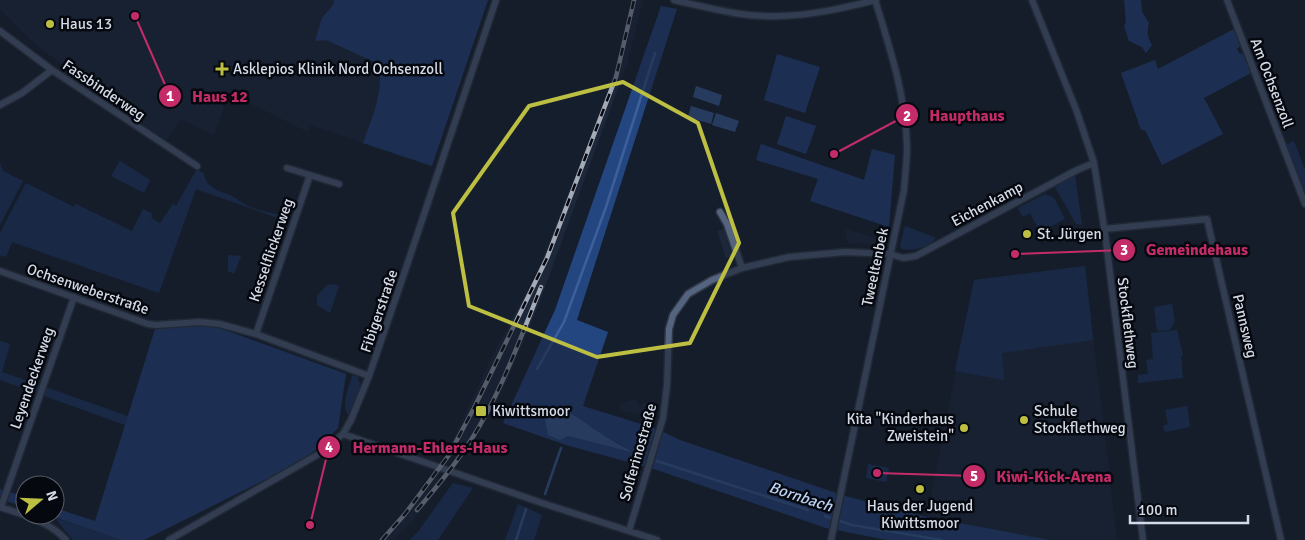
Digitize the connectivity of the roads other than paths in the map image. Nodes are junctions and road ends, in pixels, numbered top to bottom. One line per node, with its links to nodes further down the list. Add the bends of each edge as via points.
1 (496, 0): 22 (street, Fibigerstraße)
2 (674, 0): 3 (street, via 725,12 781,16 832,11)
3 (876, 0): 17 (street, Tweeltenbek, via 897,74 907,148 904,190)
4 (1032, 0): 9 (street, Stockflethweg)
5 (1226, 0): 14 (street, Am Ochsenzoll)
6 (0, 30): 7 (street, Fassbinderweg)
7 (52, 70): 8 (street); 10 (street, Fassbinderweg)
8 (0, 105)
9 (1094, 163): 16 (street, Stockflethweg); 17 (street, Eichenkamp, via 916,256 903,258)
10 (197, 166)
11 (287, 168): 12 (street)
12 (310, 175): 13 (street); 21 (street, Kesselflickerweg)
13 (339, 184)
14 (1305, 204)
15 (720, 212): 18 (street)
16 (1104, 229): 30 (street, Stockflethweg); 31 (street, Pannsweg, via 1207,219)
17 (890, 254): 18 (street, Solferinostraße, via 846,252 805,255); 29 (street, Tweeltenbek)
18 (742, 268): 25 (street, Solferinostraße, via 688,294 673,315 668,334 663,418)
19 (0, 271): 20 (street, Ochsenweberstraße)
20 (74, 298): 21 (street, Ochsenweberstraße, via 148,324 200,322); 24 (street, Leyendeckerweg)
21 (256, 334): 22 (street, Ochsenweberstraße)
22 (369, 376): 23 (street, Fibigerstraße)
23 (343, 434): 25 (street); 27 (street, Fibigerstraße, via 317,455)
24 (1, 507): 26 (street, via 42,522 57,530)
25 (629, 531): 28 (street)
26 (66, 540)
27 (169, 540)
28 (657, 540)
29 (831, 540)
30 (1142, 540)
31 (1281, 540)

